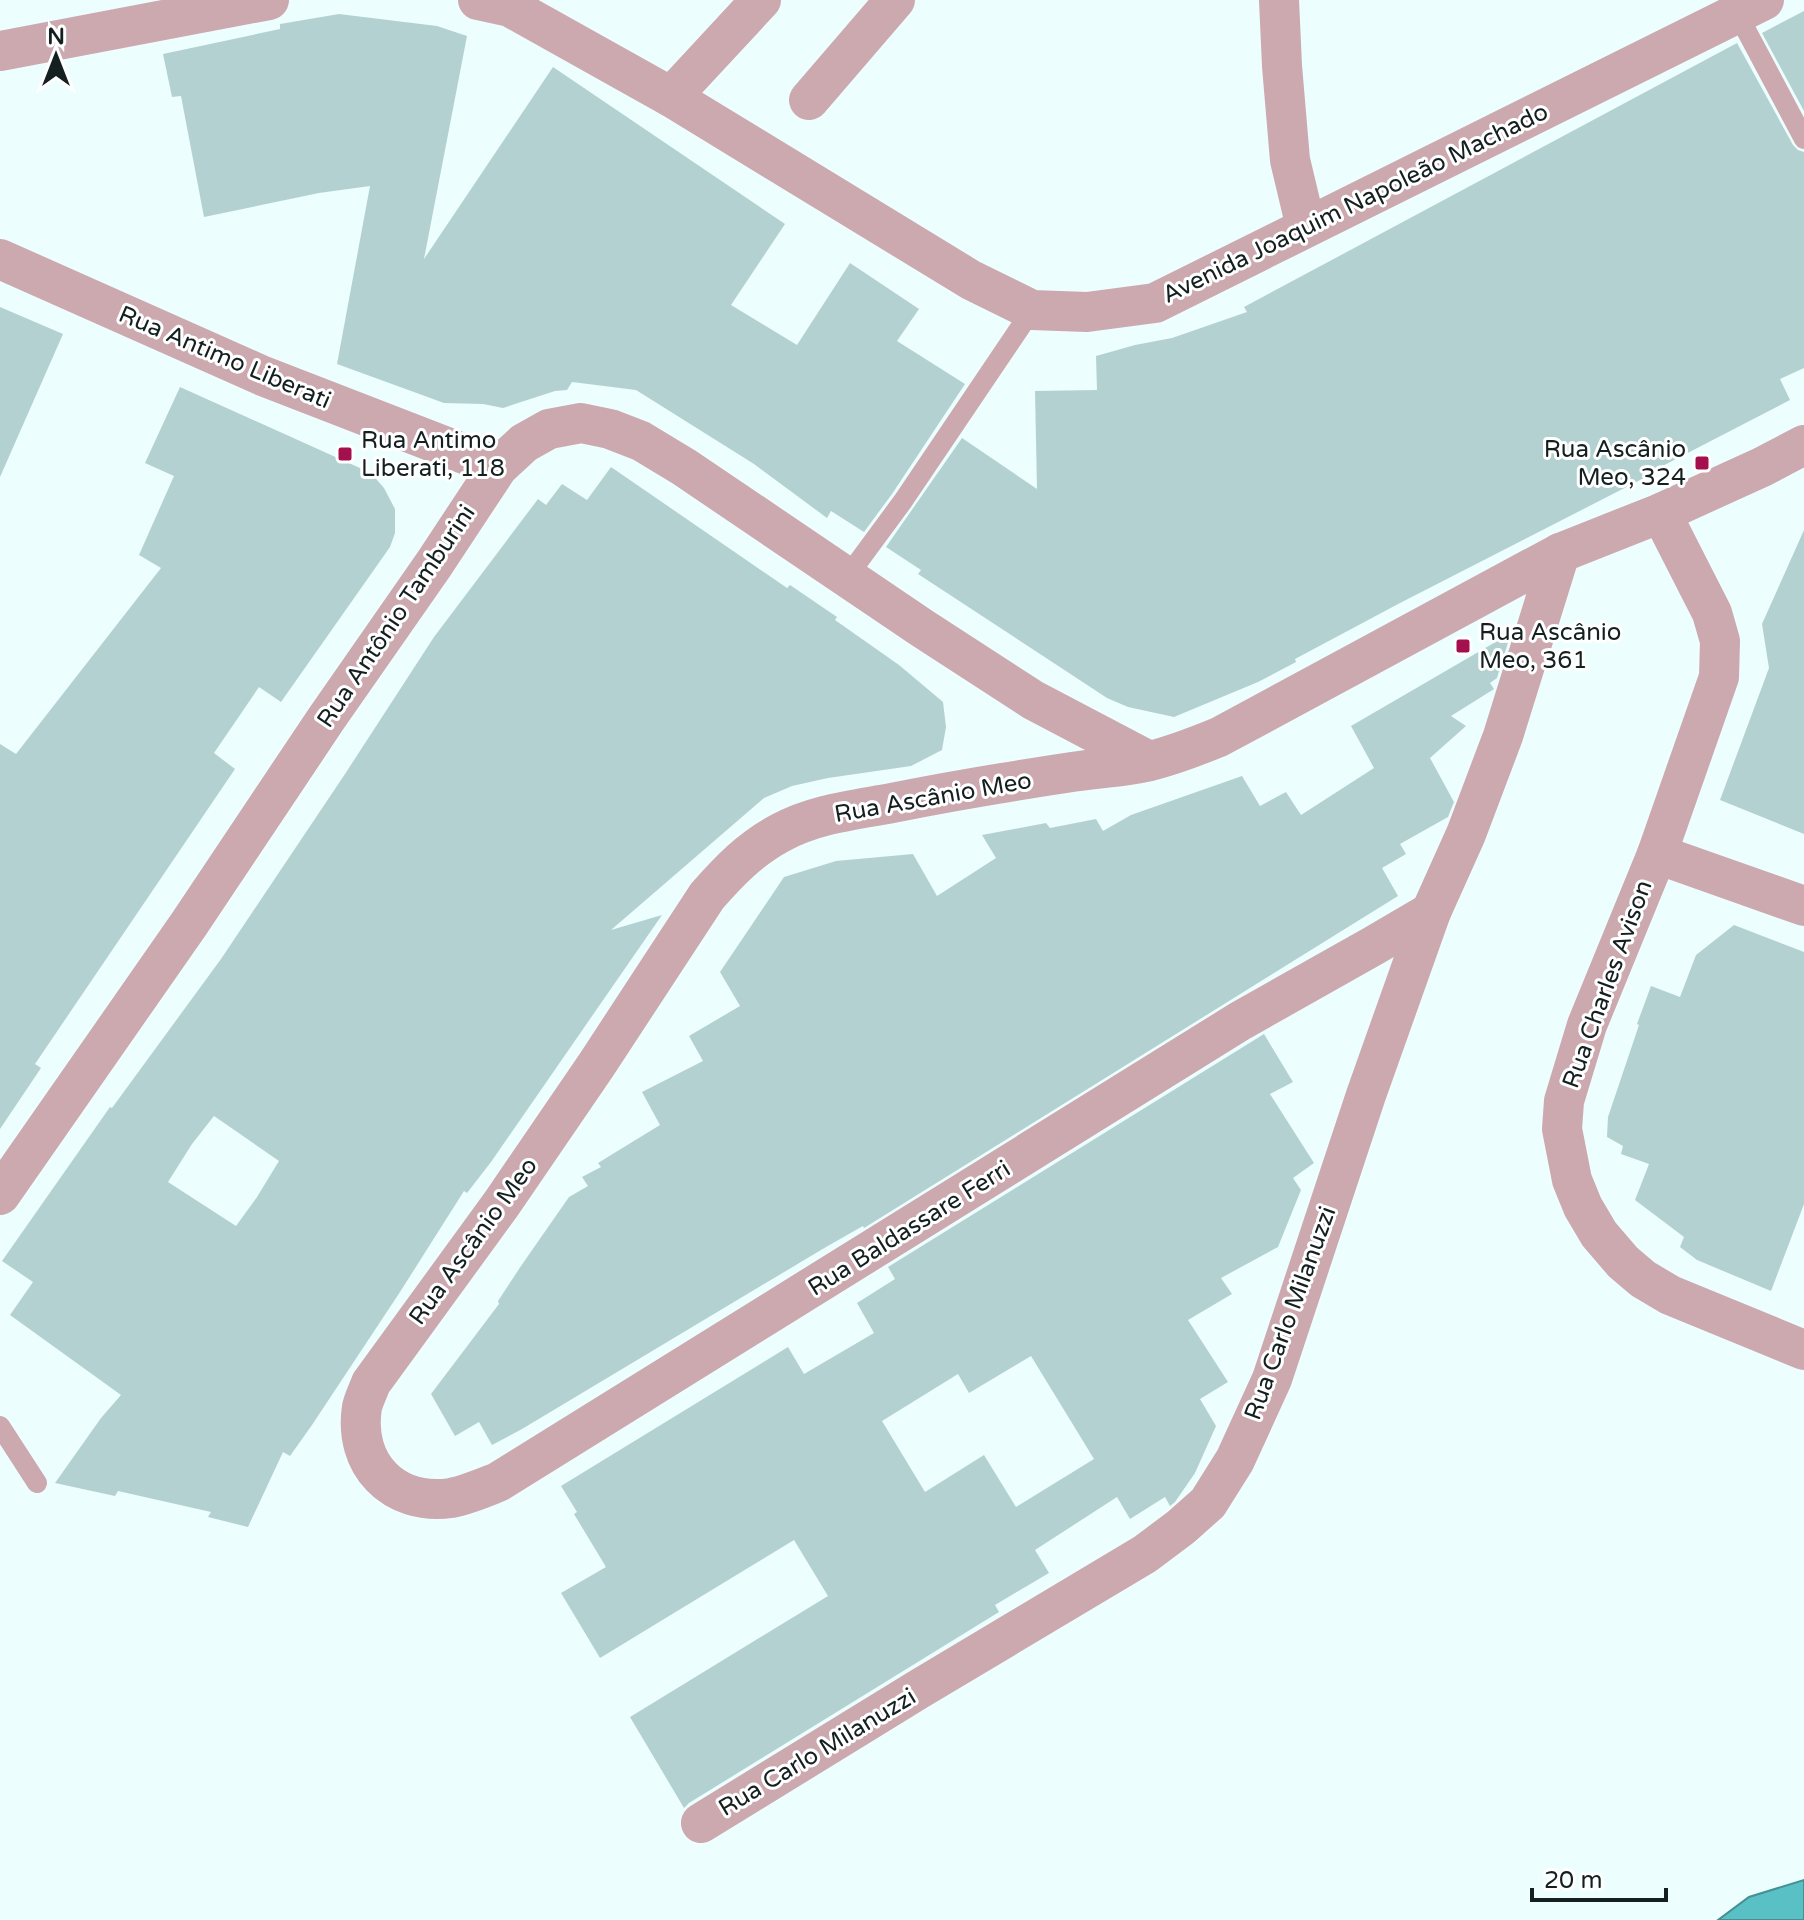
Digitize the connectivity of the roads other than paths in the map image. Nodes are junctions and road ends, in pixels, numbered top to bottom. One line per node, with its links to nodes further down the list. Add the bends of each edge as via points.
1 (269, 0): 7 (street)
2 (478, 0): 8 (street, Avenida Joaquim Napoleão Machado, via 510,7)
3 (761, 0): 8 (street)
4 (895, 0): 9 (street)
5 (1279, 0): 11 (street, via 1290,160)
6 (1750, 4): 10 (lane); 11 (street, Avenida Joaquim Napoleão Machado)
7 (0, 51)
8 (671, 97): 13 (street, Avenida Joaquim Napoleão Machado, via 971,280)
9 (809, 100)
10 (1804, 139)
11 (1306, 227): 13 (street, Avenida Joaquim Napoleão Machado, via 1155,303 1087,312)
12 (0, 259): 15 (street, Rua Antimo Liberati, via 263,376)
13 (1032, 310): 18 (lane)
14 (1804, 445): 16 (street, Rua Ascânio Meo)
15 (498, 467): 18 (street, Rua Antônio Tamburini, via 549,429 581,423 610,429 684,467); 23 (street, Rua Antônio Tamburini)
16 (1661, 513): 17 (street, Rua Ascânio Meo); 20 (street, Rua Charles Avison, via 1712,613 1721,660)
17 (1560, 553): 19 (street, Rua Ascânio Meo, via 1219,737); 22 (street, Rua Carlo Milanuzzi, via 1503,736)
18 (847, 577): 19 (street, Rua Antônio Tamburini, via 1033,700)
19 (1149, 761): 26 (street, Rua Ascânio Meo, via 829,815 781,832 745,856 707,896 502,1203 371,1383 362,1405 361,1437)
20 (1657, 854): 21 (street); 24 (street, Rua Charles Avison, via 1587,1025 1564,1101 1562,1129 1572,1180 1599,1234 1643,1279)
21 (1804, 906)
22 (1431, 912): 26 (street, Rua Baldassare Ferri, via 1240,1021 498,1482 469,1494 430,1498 395,1489); 28 (street, Rua Carlo Milanuzzi, via 1272,1379 1235,1460 1208,1503 1145,1554)
23 (0, 1195)
24 (1804, 1350)
25 (0, 1426): 27 (lane)
26 (380, 1477)
27 (37, 1483)
28 (701, 1823)

